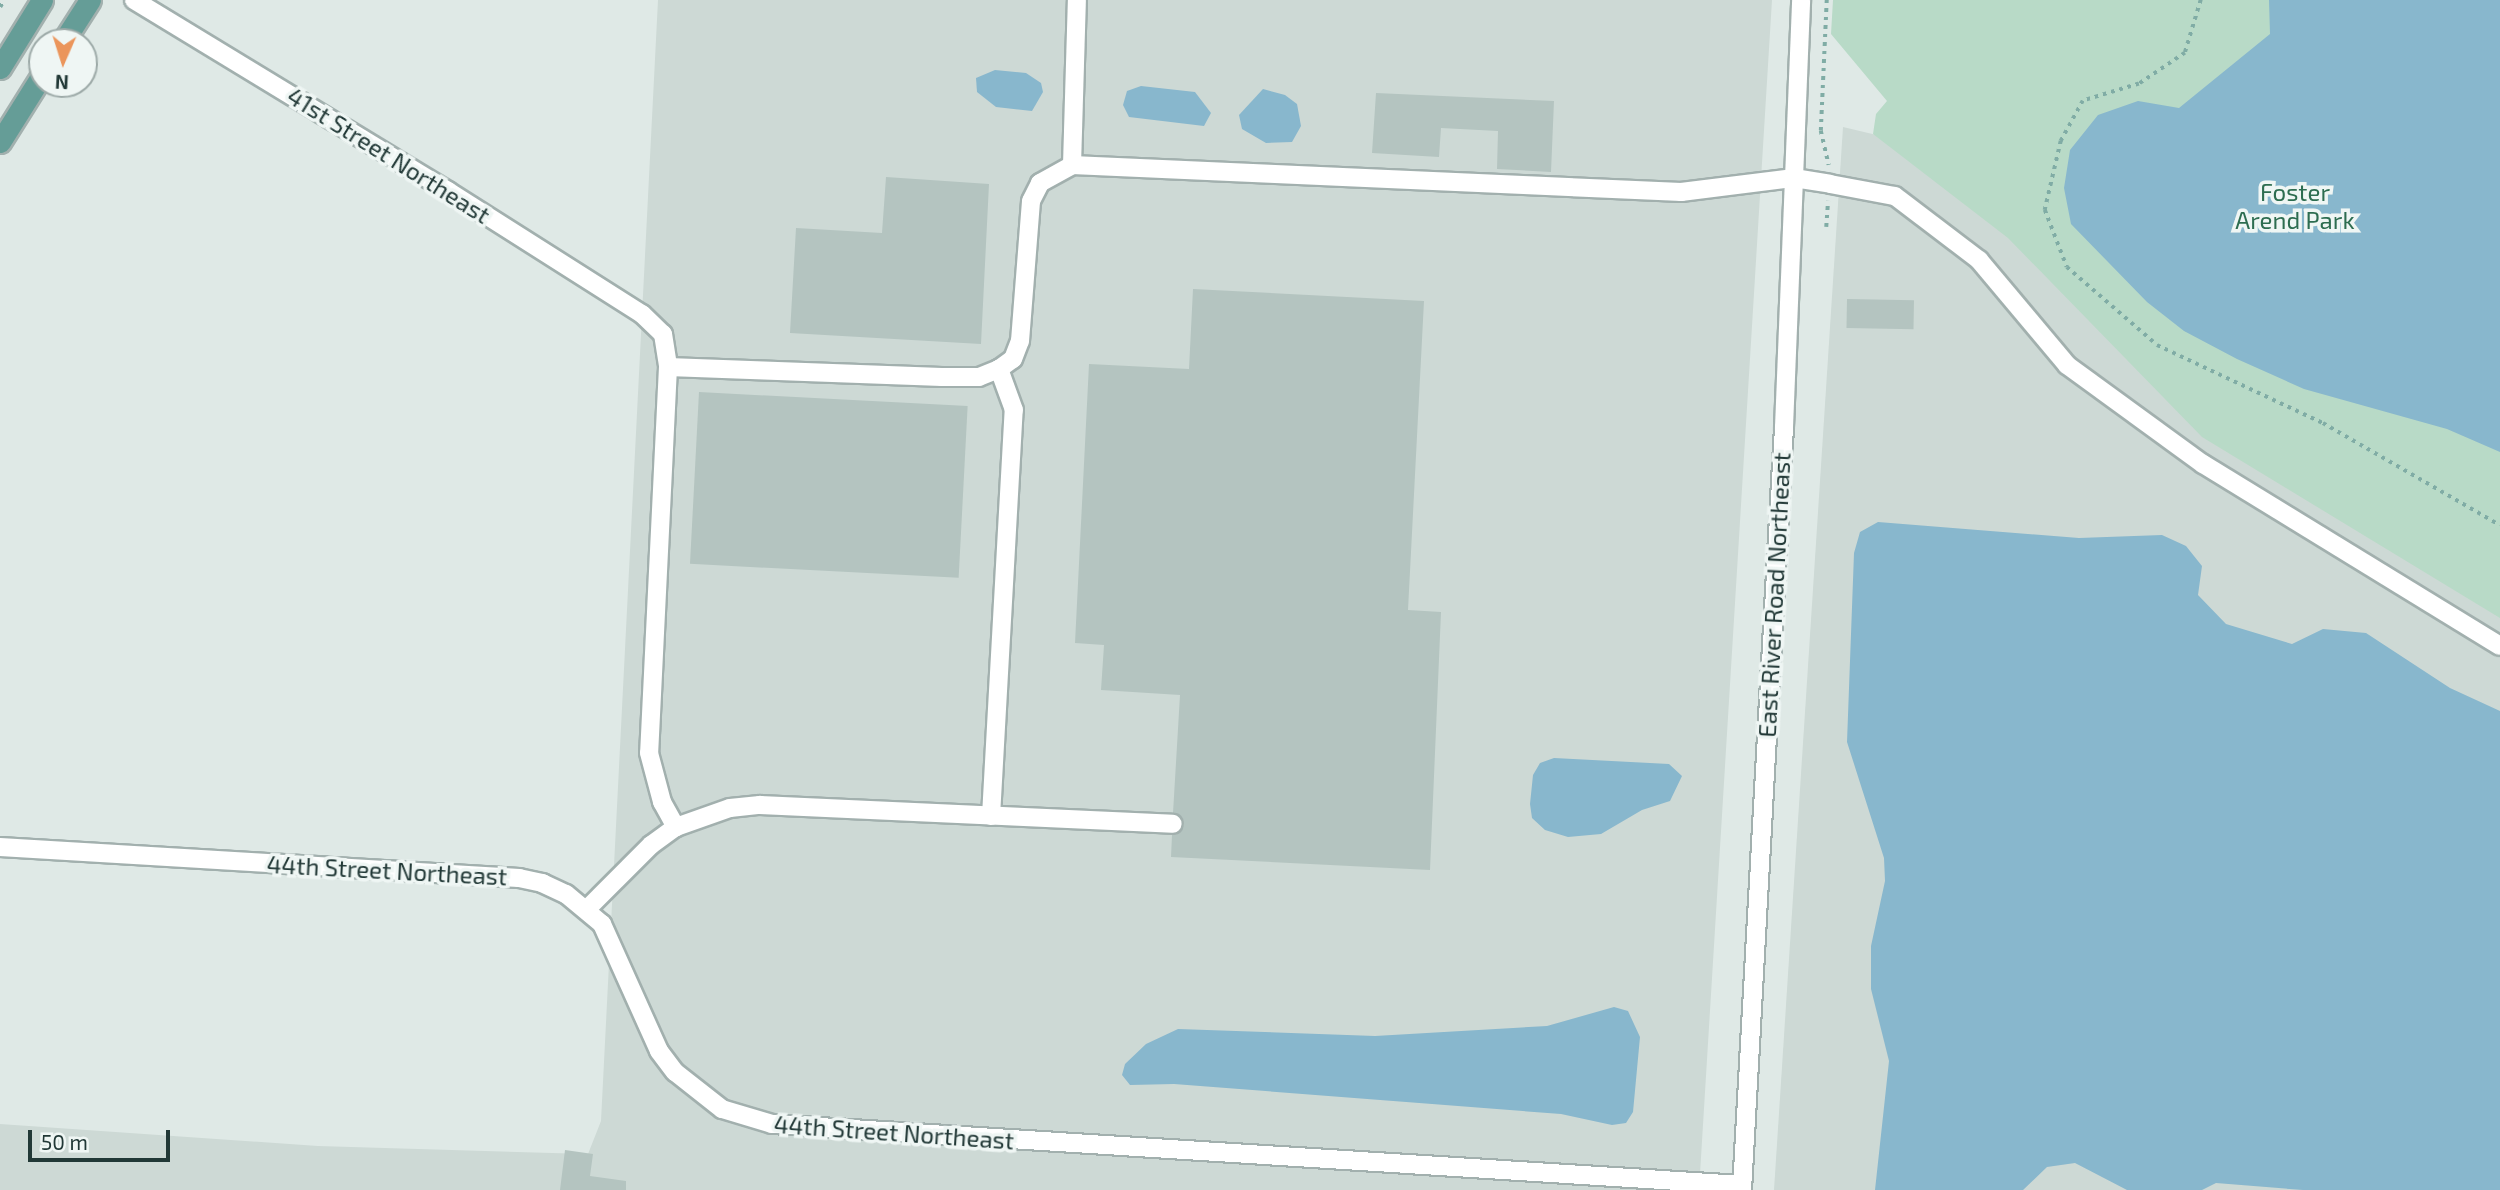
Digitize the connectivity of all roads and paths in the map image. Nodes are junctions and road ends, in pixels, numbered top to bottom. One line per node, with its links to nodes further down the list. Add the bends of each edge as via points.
1 (5, 0): 9 (path)
2 (42, 0): 11 (main road)
3 (90, 0): 10 (main road)
4 (134, 0): 18 (street, 41st Street Northeast, via 642,314 663,334)
5 (1077, 0): 14 (street)
6 (1801, 0): 15 (street, East River Road Northeast)
7 (1827, 0): 16 (path, via 1821,131)
8 (2201, 0): 20 (path, via 2185,53 2139,84 2082,101 2061,141 2045,210 2067,267 2157,345 2335,429)
9 (0, 7)
10 (72, 28)
11 (0, 68)
12 (28, 97): 13 (main road)
13 (0, 142)
14 (1072, 165): 15 (street, via 1681,192); 19 (street, via 1040,183 1031,201 1020,341 1013,359)
15 (1794, 178): 16 (street); 27 (street, East River Road Northeast)
16 (1830, 184): 17 (path); 21 (street, via 1895,196 1979,260 2067,365 2203,464)
17 (1826, 227)
18 (668, 367): 19 (street, via 942,377 979,377); 24 (street, 41st Street Northeast, via 649,753 662,802)
19 (999, 369): 22 (street, via 1014,410)
20 (2500, 525)
21 (2500, 646)
22 (991, 816): 23 (street); 24 (street, via 760,805 711,812)
23 (1173, 824)
24 (676, 827): 26 (street, via 651,845)
25 (0, 847): 26 (street, 44th Street Northeast, via 519,878 566,894)
26 (587, 909): 27 (street, 44th Street Northeast, via 614,943 649,1028 675,1072 722,1109 754,1120 803,1128)
27 (1742, 1187)

